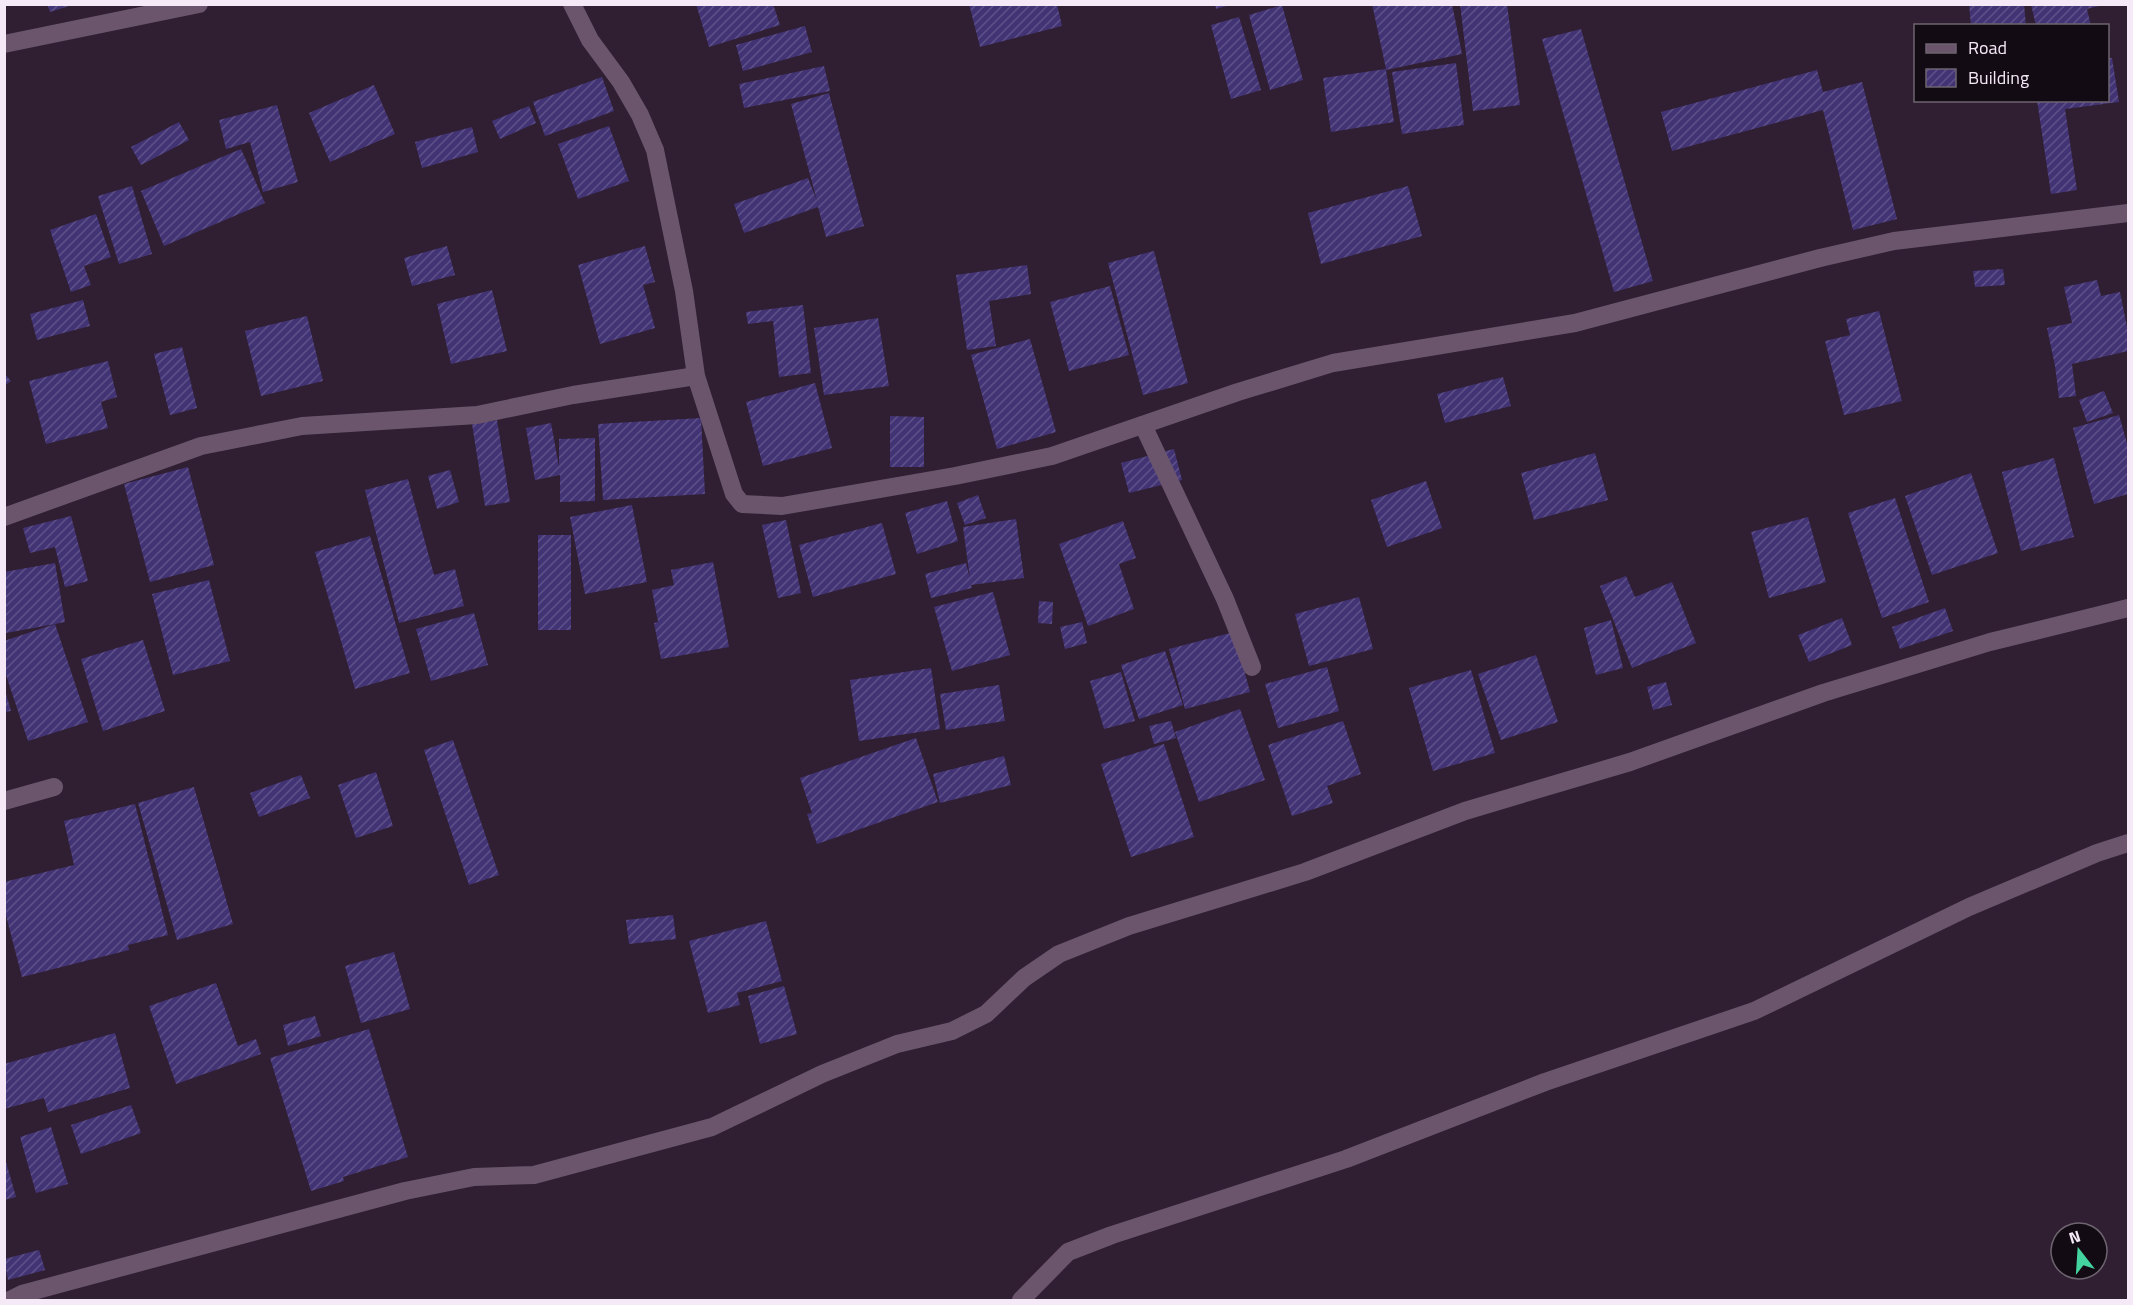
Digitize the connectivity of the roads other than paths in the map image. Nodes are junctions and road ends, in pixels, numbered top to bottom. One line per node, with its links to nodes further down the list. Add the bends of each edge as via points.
1 (199, 4): 3 (street)
2 (572, 4): 5 (street, via 590,40 640,115 655,150 684,291)
3 (4, 44)
4 (2128, 213): 6 (street, via 1894,241 1575,323 1333,363)
5 (696, 376): 6 (street, via 734,494 742,504 782,506 955,476 1052,456); 7 (street, via 477,415 302,426 201,446)
6 (1143, 425): 9 (street, via 1225,599)
7 (4, 517)
8 (2128, 608): 13 (street, via 1990,642 1823,693 1630,762 1464,811 1305,872 1129,926 1059,954 1024,978 986,1014 952,1031 897,1044 854,1061 712,1127 534,1175 474,1177 405,1191)
9 (1252, 667)
10 (54, 787): 11 (street)
11 (4, 801)
12 (2128, 843): 14 (street, via 1969,907 1754,1011 1545,1082 1346,1160 1068,1252)
13 (10, 1300)
14 (1021, 1300)

